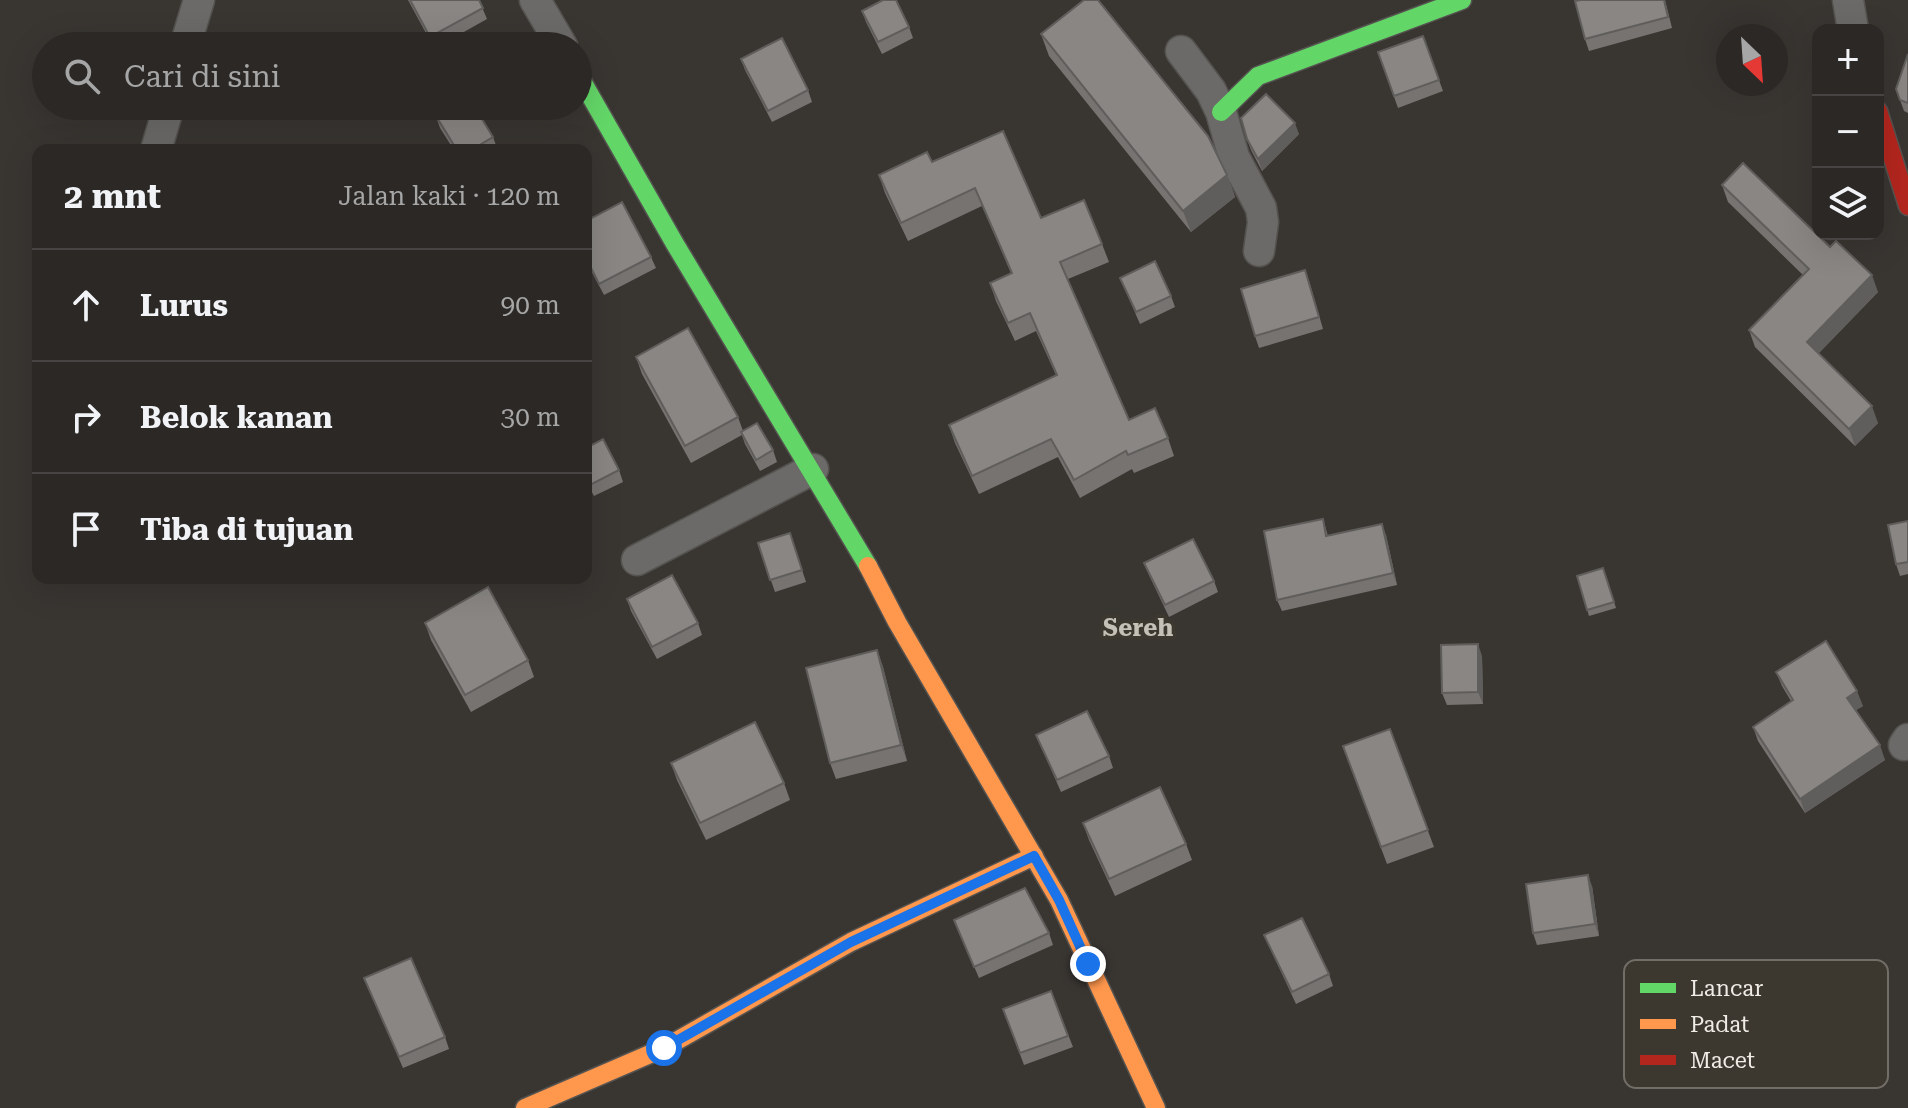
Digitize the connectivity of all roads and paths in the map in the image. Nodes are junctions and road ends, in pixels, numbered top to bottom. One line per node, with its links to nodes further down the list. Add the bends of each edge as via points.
1 (199, 0): 6 (street)
2 (535, 0): 7 (street)
3 (1462, 0): 10 (street, via 1258,76)
4 (1848, 0): 5 (street)
5 (1852, 24)
6 (189, 32)
7 (554, 32)
8 (1181, 51): 10 (street)
9 (592, 99): 16 (street)
10 (1221, 112): 15 (street, via 1234,157 1261,208)
11 (165, 120): 13 (street)
12 (1884, 130): 14 (street)
13 (158, 144)
14 (1908, 206)
15 (1259, 251)
16 (813, 469): 17 (street); 18 (street)
17 (637, 560)
18 (1034, 856): 19 (street, via 851,942 664,1048); 20 (street)
19 (525, 1108)
20 (1156, 1108)

